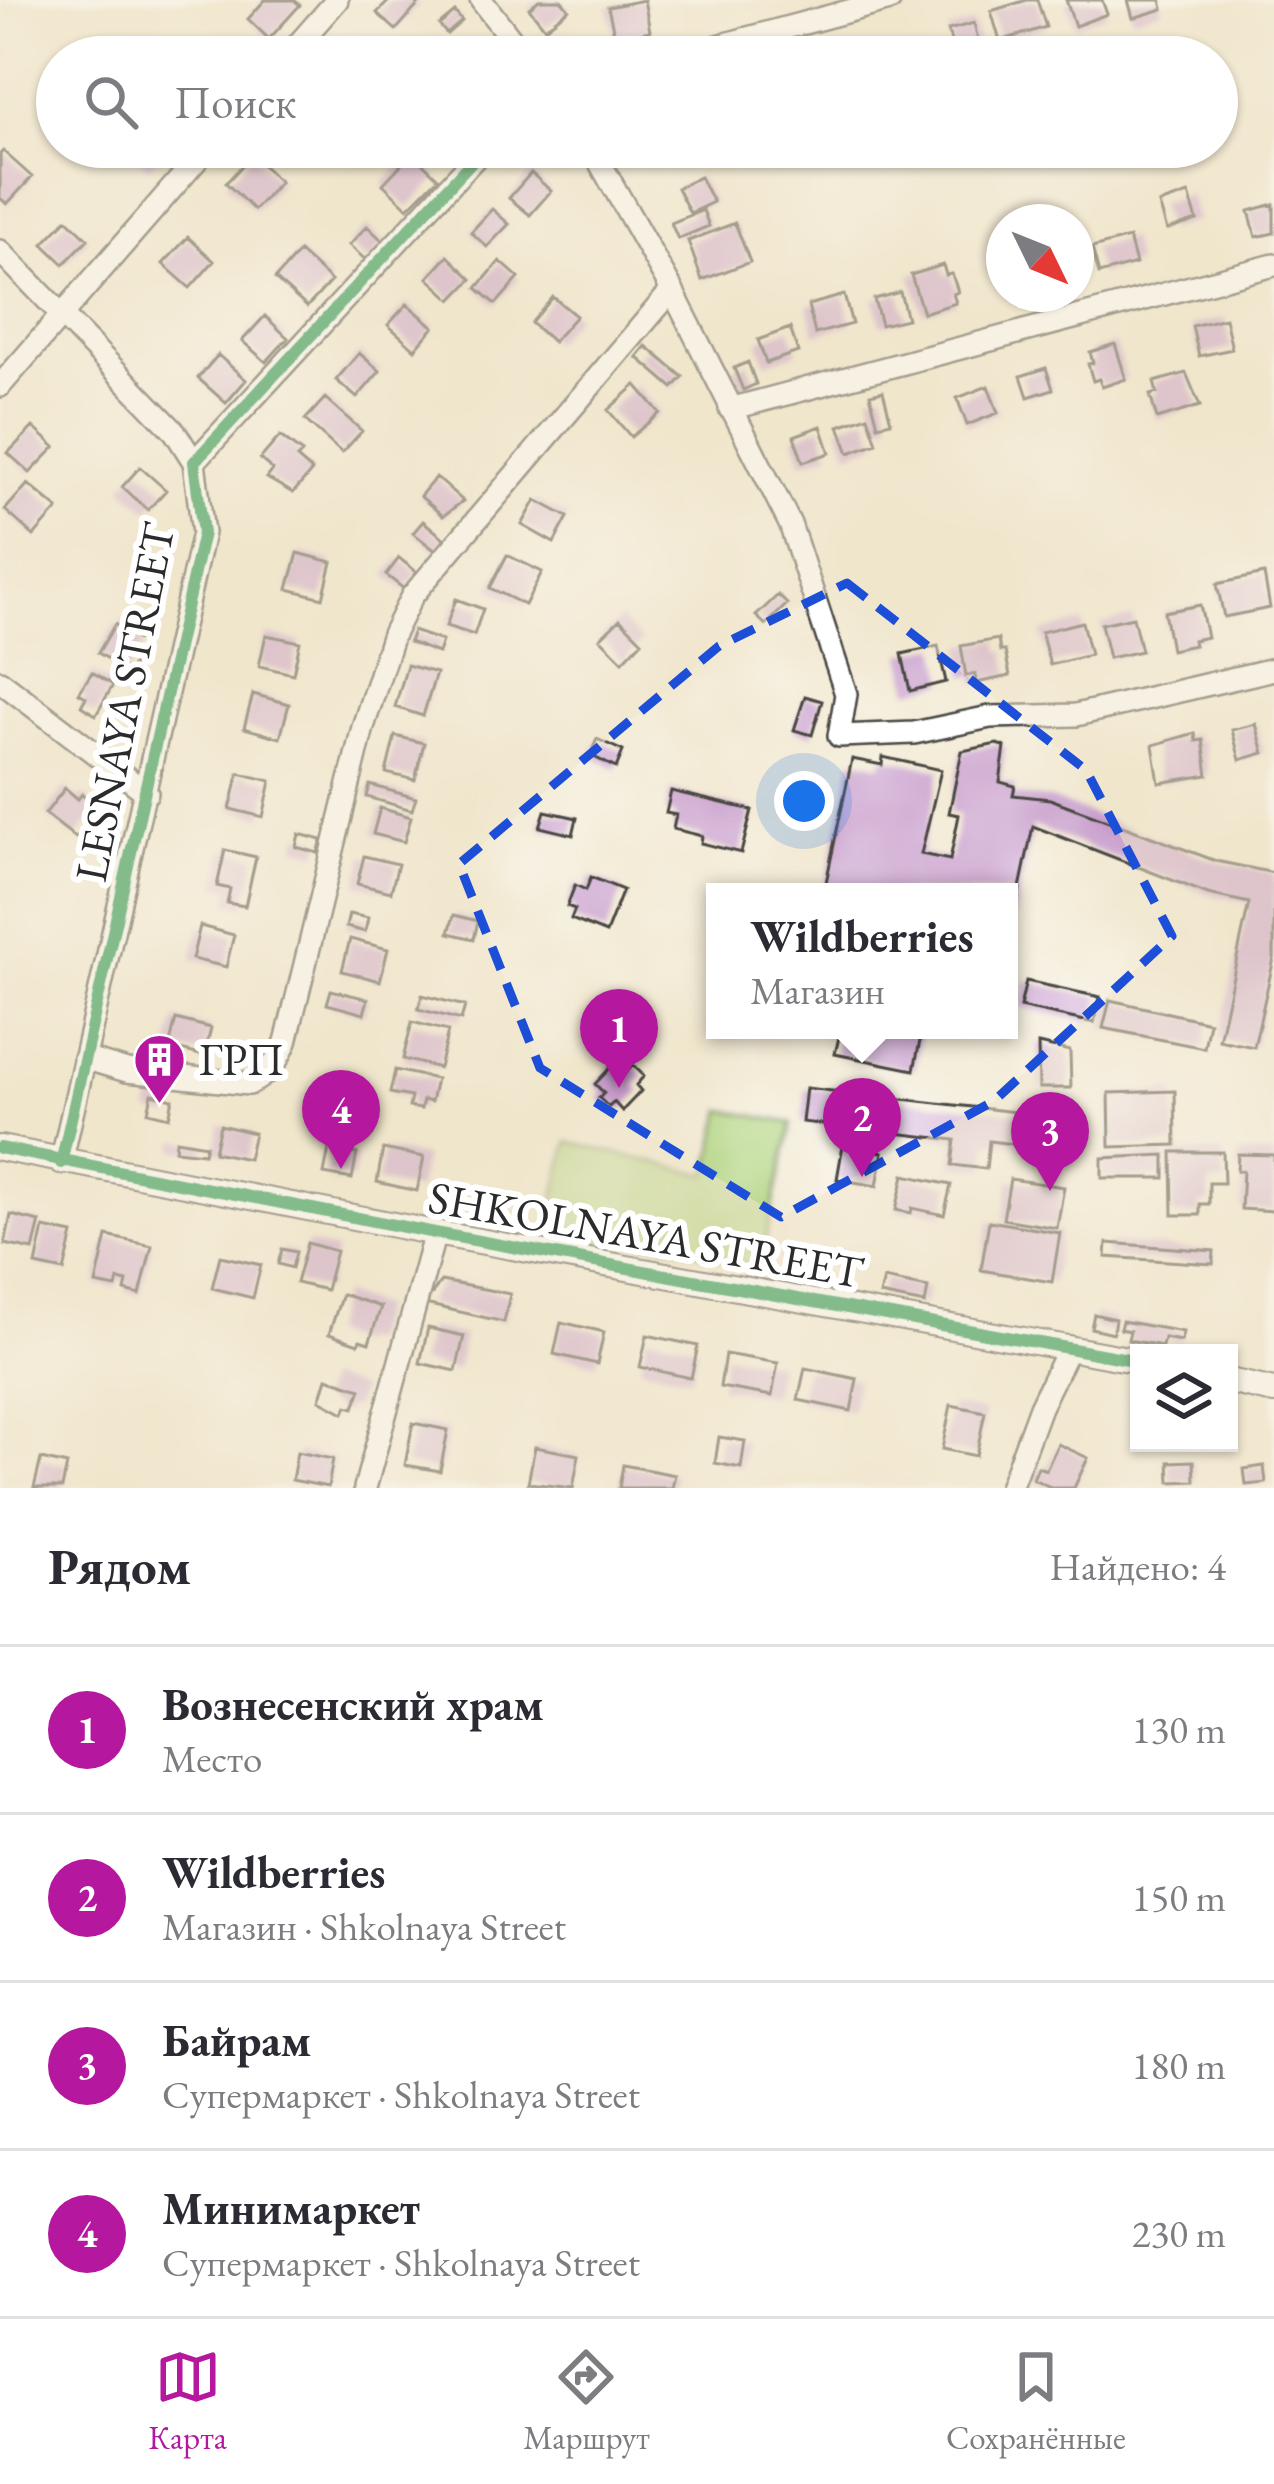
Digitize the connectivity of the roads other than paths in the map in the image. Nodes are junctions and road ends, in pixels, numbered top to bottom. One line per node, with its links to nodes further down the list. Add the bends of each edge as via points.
1 (338, 0): 4 (street)
2 (481, 0): 5 (street)
3 (890, 0): 6 (street)
4 (306, 36)
5 (509, 36)
6 (755, 36)
7 (190, 168): 13 (street)
8 (466, 168): 16 (street, LESNAYA STREET)
9 (604, 168): 12 (street)
10 (0, 251): 13 (street)
11 (1274, 265): 15 (street)
12 (672, 290): 15 (street); 20 (street, via 412,596 363,727 278,1061 249,1084 127,1071)
13 (62, 313): 14 (street); 16 (street)
14 (0, 386)
15 (730, 410): 17 (street, via 790,524 846,694 839,736 1076,715)
16 (194, 462): 19 (street, LESNAYA STREET, via 203,533)
17 (1274, 669)
18 (0, 681): 19 (street)
19 (147, 794): 20 (street, LESNAYA STREET)
20 (84, 1058): 22 (street, LESNAYA STREET)
21 (0, 1148): 22 (street, SHKOLNAYA STREET)
22 (61, 1163): 23 (street, SHKOLNAYA STREET)
23 (434, 1233): 24 (street, SHKOLNAYA STREET); 28 (street)
24 (1069, 1347): 25 (street, SHKOLNAYA STREET); 29 (street)
25 (1130, 1359)
26 (1238, 1383): 27 (street)
27 (1274, 1390)
28 (373, 1487)
29 (1010, 1488)

